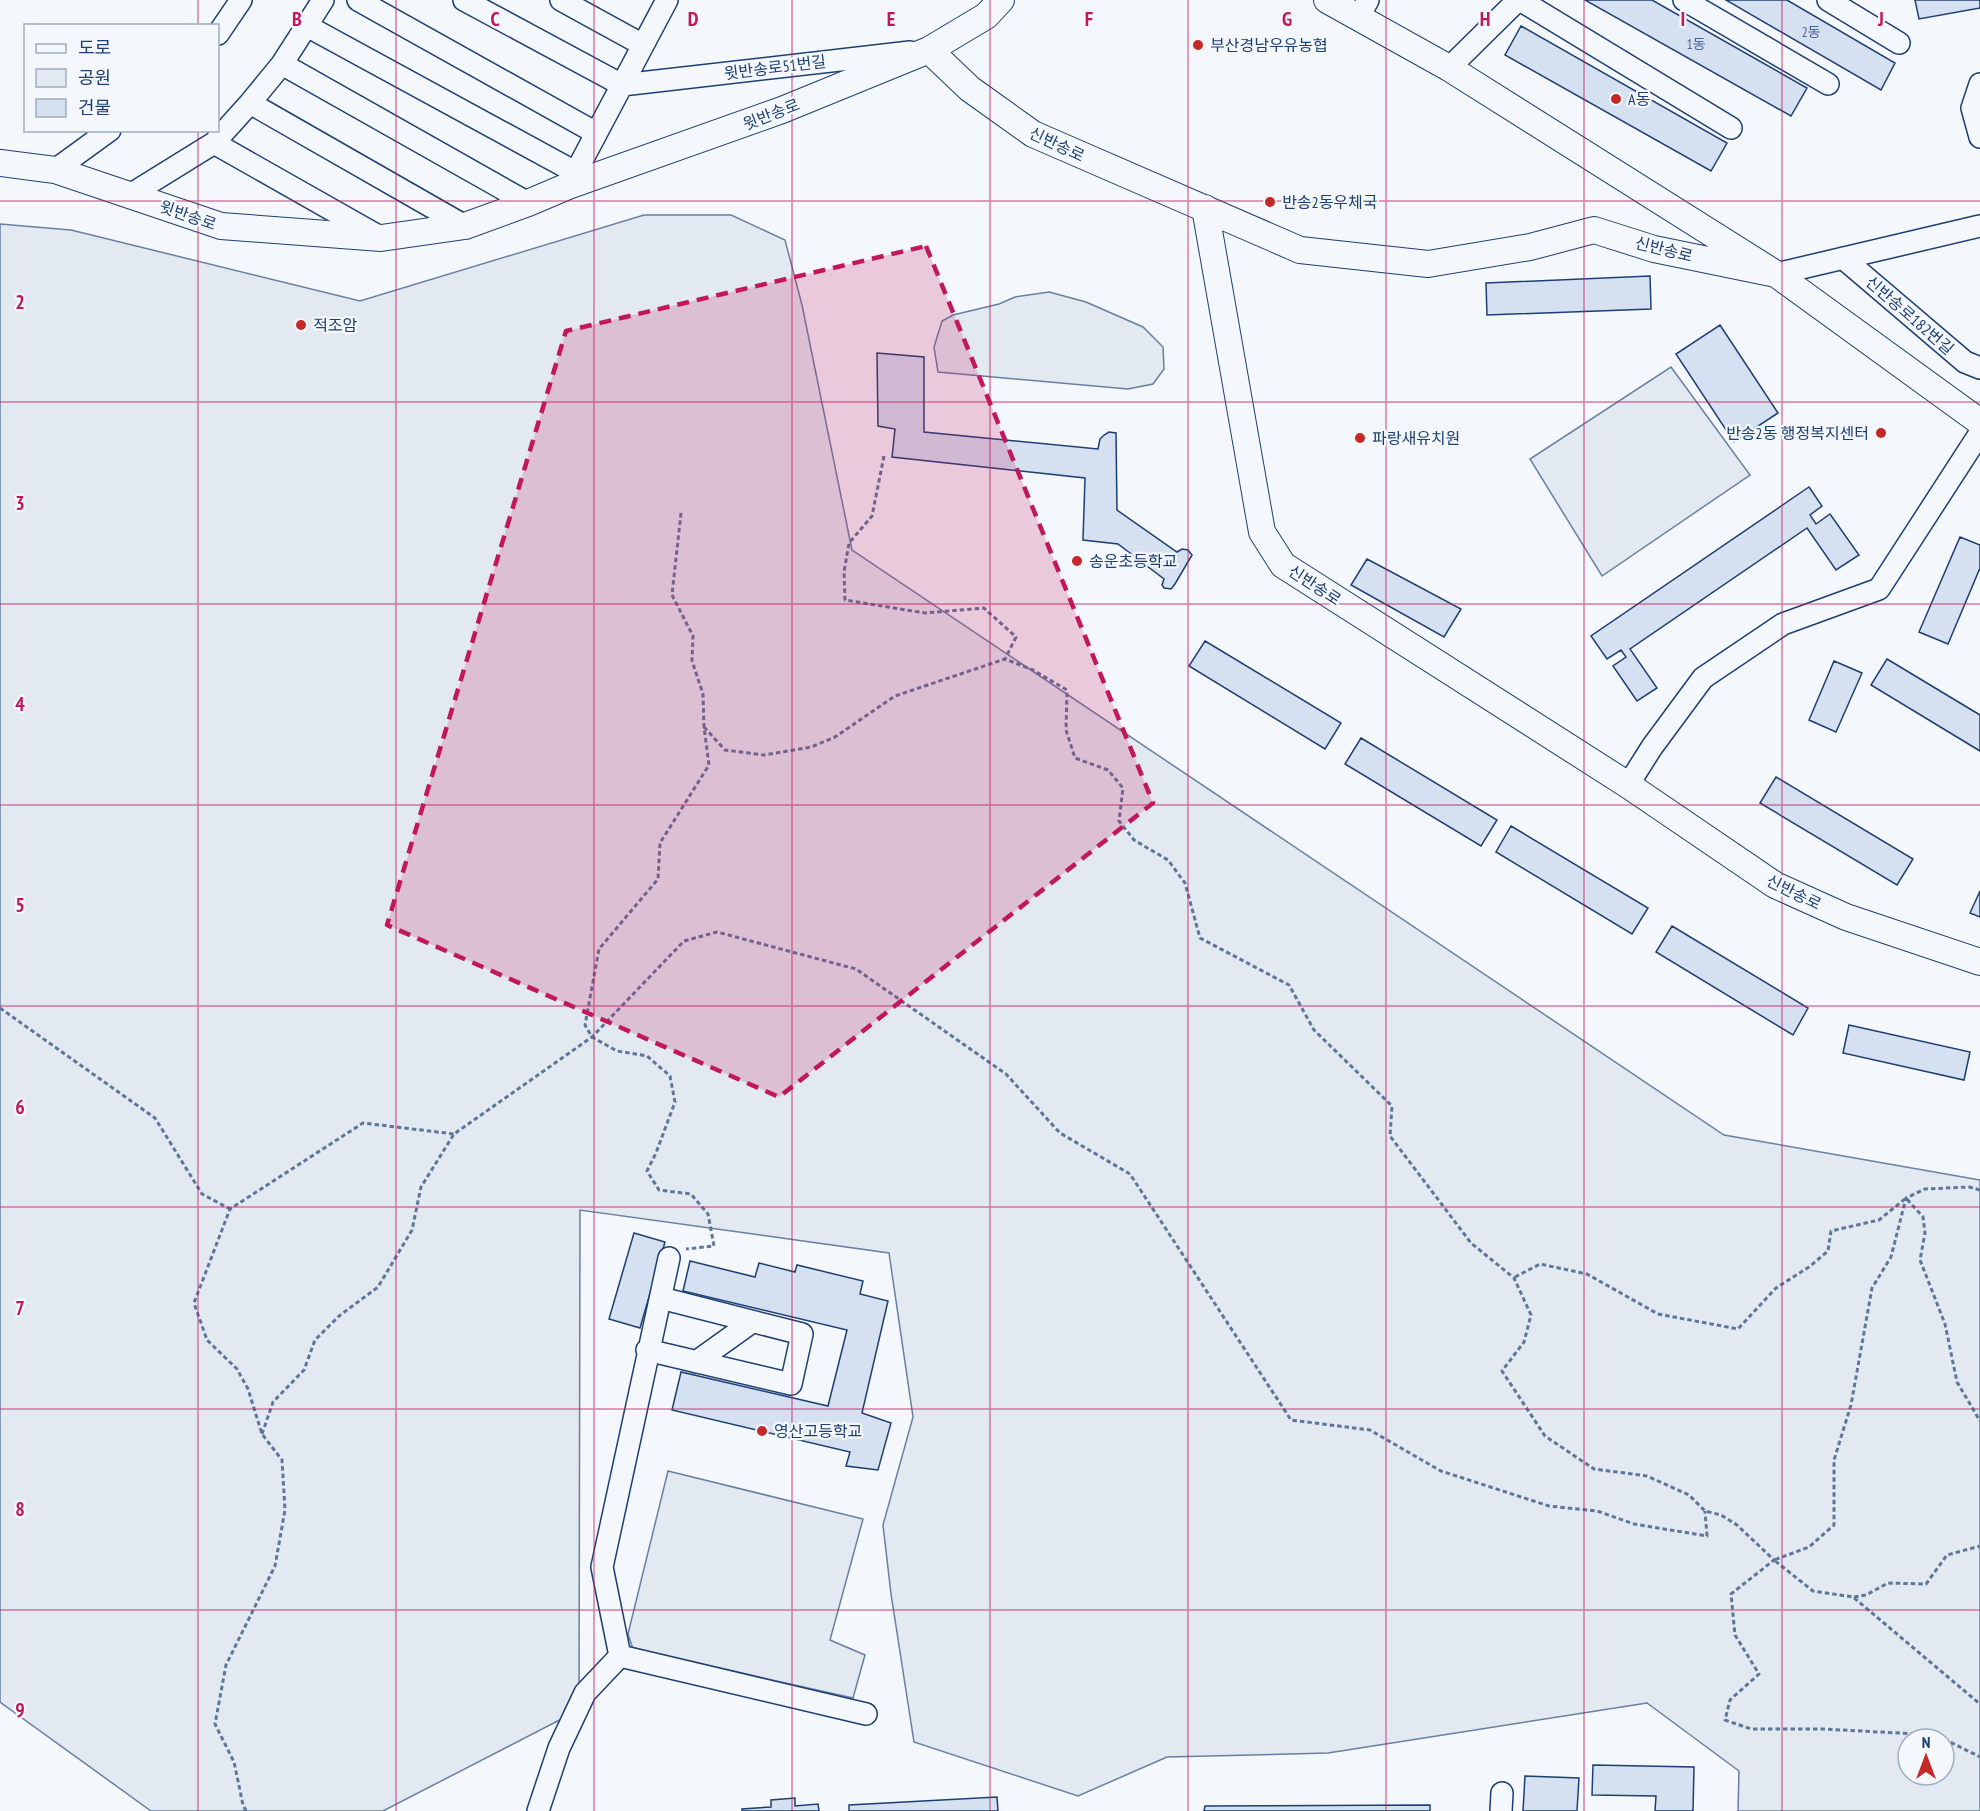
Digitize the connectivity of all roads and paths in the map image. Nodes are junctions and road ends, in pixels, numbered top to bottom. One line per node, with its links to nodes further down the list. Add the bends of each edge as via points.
1 (241, 0): 14 (street)
2 (323, 0): 13 (street)
3 (358, 0): 26 (street)
4 (464, 0): 22 (street)
5 (561, 0): 16 (street)
6 (1001, 0): 17 (main road, 윗반송로, via 986,16)
7 (1327, 0): 12 (main road, 신반송로)
8 (1519, 0): 19 (street); 24 (street)
9 (1684, 0): 20 (street)
10 (1828, 0): 15 (street)
11 (662, 2): 16 (street)
12 (1364, 9): 19 (main road, 신반송로)
13 (307, 26): 18 (street); 31 (street)
14 (219, 33)
15 (1899, 43)
16 (643, 45): 22 (street)
17 (929, 50): 22 (street, 윗반송로51번길); 31 (main road, 윗반송로, via 782,110); 34 (main road, 신반송로, via 970,89 1033,134)
18 (282, 64): 23 (street); 33 (street)
19 (1449, 68): 39 (main road, 신반송로)
20 (1828, 84)
21 (1980, 84): 27 (street, via 1972,108)
22 (622, 85): 26 (street)
23 (250, 104): 28 (street); 35 (street)
24 (1731, 128)
25 (107, 132): 30 (street)
26 (596, 133): 31 (street)
27 (1980, 137)
28 (214, 143): 32 (street); 37 (street)
29 (0, 163): 30 (main road, 윗반송로)
30 (55, 170): 32 (main road, 윗반송로)
31 (572, 179): 33 (main road, 윗반송로)
32 (130, 195): 37 (main road, 윗반송로, via 221,226)
33 (528, 203): 35 (main road, 윗반송로)
34 (1205, 208): 39 (main road, 신반송로, via 1300,250 1428,264 1530,248 1594,230 1654,249); 47 (main road, 신반송로, via 1262,532 1283,565)
35 (465, 226): 37 (main road, 윗반송로)
36 (1980, 226): 38 (street, 신반송로182번길)
37 (381, 238)
38 (1843, 258): 39 (street, 신반송로182번길); 40 (street, 신반송로182번길, via 1965,362)
39 (1776, 274): 41 (main road, 신반송로)
40 (1980, 368)
41 (1980, 422)
42 (1980, 433): 47 (street, via 1879,590 1783,624 1702,678)
43 (885, 456): 45 (path, via 872,516 849,543 845,600 925,613 984,608 1016,637)
44 (681, 513): 46 (path, via 672,595 693,636 692,661 703,694)
45 (1005, 659): 46 (path, via 895,696 835,737 811,747 764,755 725,750); 56 (path, via 1067,690 1066,730 1075,758 1108,770 1123,788 1119,821 1134,840 1168,860 1185,883 1200,938 1289,985 1314,1030 1392,1106 1390,1136 1472,1243)
46 (704, 727): 50 (path, via 709,765 660,843 658,879 599,949 585,1025)
47 (1628, 785): 48 (main road, 신반송로, via 1775,885 1846,917)
48 (1980, 962)
49 (0, 1008): 54 (path, via 155,1118 201,1194)
50 (592, 1037): 51 (path); 55 (path, via 617,1051 647,1056 670,1076 675,1102 647,1171 659,1190 691,1194 708,1214 714,1246 685,1249); 63 (path, via 684,941 717,932 856,969 1006,1074 1060,1133 1130,1174 1291,1420 1370,1430 1441,1471 1549,1506 1597,1511 1634,1524 1707,1536)
51 (454, 1134): 54 (path, via 363,1123); 62 (path, via 421,1187 412,1230 378,1287 315,1340 304,1371 273,1402)
52 (1980, 1190): 53 (path, via 1925,1189)
53 (1906, 1198): 56 (path, via 1879,1220 1831,1231 1828,1251 1776,1288 1738,1329 1658,1314 1587,1274 1540,1264); 61 (path, via 1923,1217 1925,1233 1920,1260 1945,1324 1957,1382); 65 (path, via 1891,1257 1872,1288 1851,1404 1834,1460 1834,1525 1809,1547)
54 (230, 1209): 62 (path, via 194,1303 207,1340 237,1369 248,1389)
55 (669, 1258): 57 (street)
56 (1514, 1278): 63 (path, via 1531,1315 1524,1342 1502,1371 1545,1436 1594,1469 1647,1476 1689,1495)
57 (661, 1298): 58 (street); 59 (street)
58 (752, 1322): 60 (street); 60 (street, via 802,1334 791,1384)
59 (647, 1350): 60 (street); 67 (street, via 602,1567)
60 (696, 1362)
61 (1980, 1421)
62 (262, 1434): 73 (path, via 282,1460 285,1510 275,1566 226,1665 215,1724 234,1762)
63 (1705, 1511): 65 (path, via 1734,1522)
64 (1980, 1546): 66 (path, via 1947,1555 1926,1584 1888,1583)
65 (1774, 1560): 66 (path, via 1813,1591); 70 (path, via 1731,1594 1735,1635 1759,1674 1730,1700 1725,1720 1751,1729)
66 (1853, 1597): 68 (path)
67 (620, 1656): 69 (street); 74 (street, via 585,1693)
68 (1980, 1704)
69 (866, 1714)
70 (1896, 1733)
71 (1956, 1745): 72 (path)
72 (1980, 1757)
73 (246, 1811)
74 (538, 1811)

